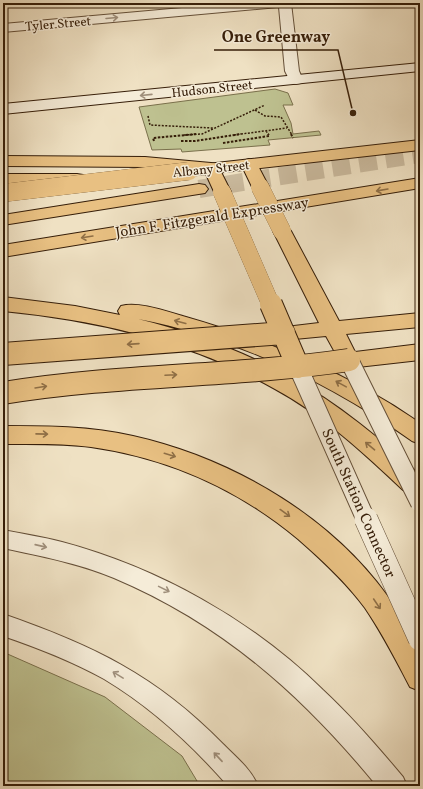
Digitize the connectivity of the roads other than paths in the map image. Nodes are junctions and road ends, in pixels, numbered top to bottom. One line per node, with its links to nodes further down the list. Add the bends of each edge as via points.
1 (280, 3): 3 (street, Tyler Street, one-way to 1)
2 (285, 3): 5 (street, via 292,72)
3 (3, 28)
4 (420, 67): 5 (street, Hudson Street)
5 (296, 80): 6 (street, Hudson Street, one-way to 6)
6 (3, 109)
7 (420, 145): 9 (main road, Albany Street)
8 (3, 161): 11 (main road, via 145,162)
9 (249, 164): 10 (main road, Albany Street); 19 (main road, bridge)
10 (212, 168): 11 (main road, Albany Street); 20 (main road, bridge)
11 (192, 175): 12 (main road, via 128,179); 14 (main road, Albany Street, bridge); 15 (main road)
12 (3, 179)
13 (420, 183): 16 (main road, John F. Fitzgerald Expressway, one-way to 16)
14 (3, 193)
15 (3, 220)
16 (3, 251)
17 (3, 303): 27 (main road, one-way to 17, via 332,379 285,357 237,339 136,312 82,306); 28 (main road, one-way to 17, via 382,456 329,414 261,371 188,341 145,329 70,312)
18 (420, 320): 19 (main road)
19 (332, 329): 20 (main road); 23 (main road)
20 (284, 333): 22 (main road, one-way to 22, bridge); 24 (main road, bridge)
21 (420, 352): 23 (main road)
22 (3, 354)
23 (349, 360): 24 (main road, bridge); 29 (lane, bridge)
24 (298, 366): 25 (main road, one-way to 24, bridge, via 114,379); 32 (lane, South Station Connector, bridge)
25 (3, 393)
26 (3, 435): 33 (main road, one-way to 33, via 65,435 127,443 201,466 252,490 301,525 350,571 393,629)
27 (420, 435)
28 (420, 491)
29 (420, 503)
30 (3, 539): 35 (lane, one-way to 35, via 75,555 118,568 170,592 226,626 307,689 346,728)
31 (3, 625): 34 (lane, one-way to 31, via 209,747 171,712 132,683 88,658 48,640)
32 (420, 640)
33 (420, 677)
34 (245, 786)
35 (394, 786)

